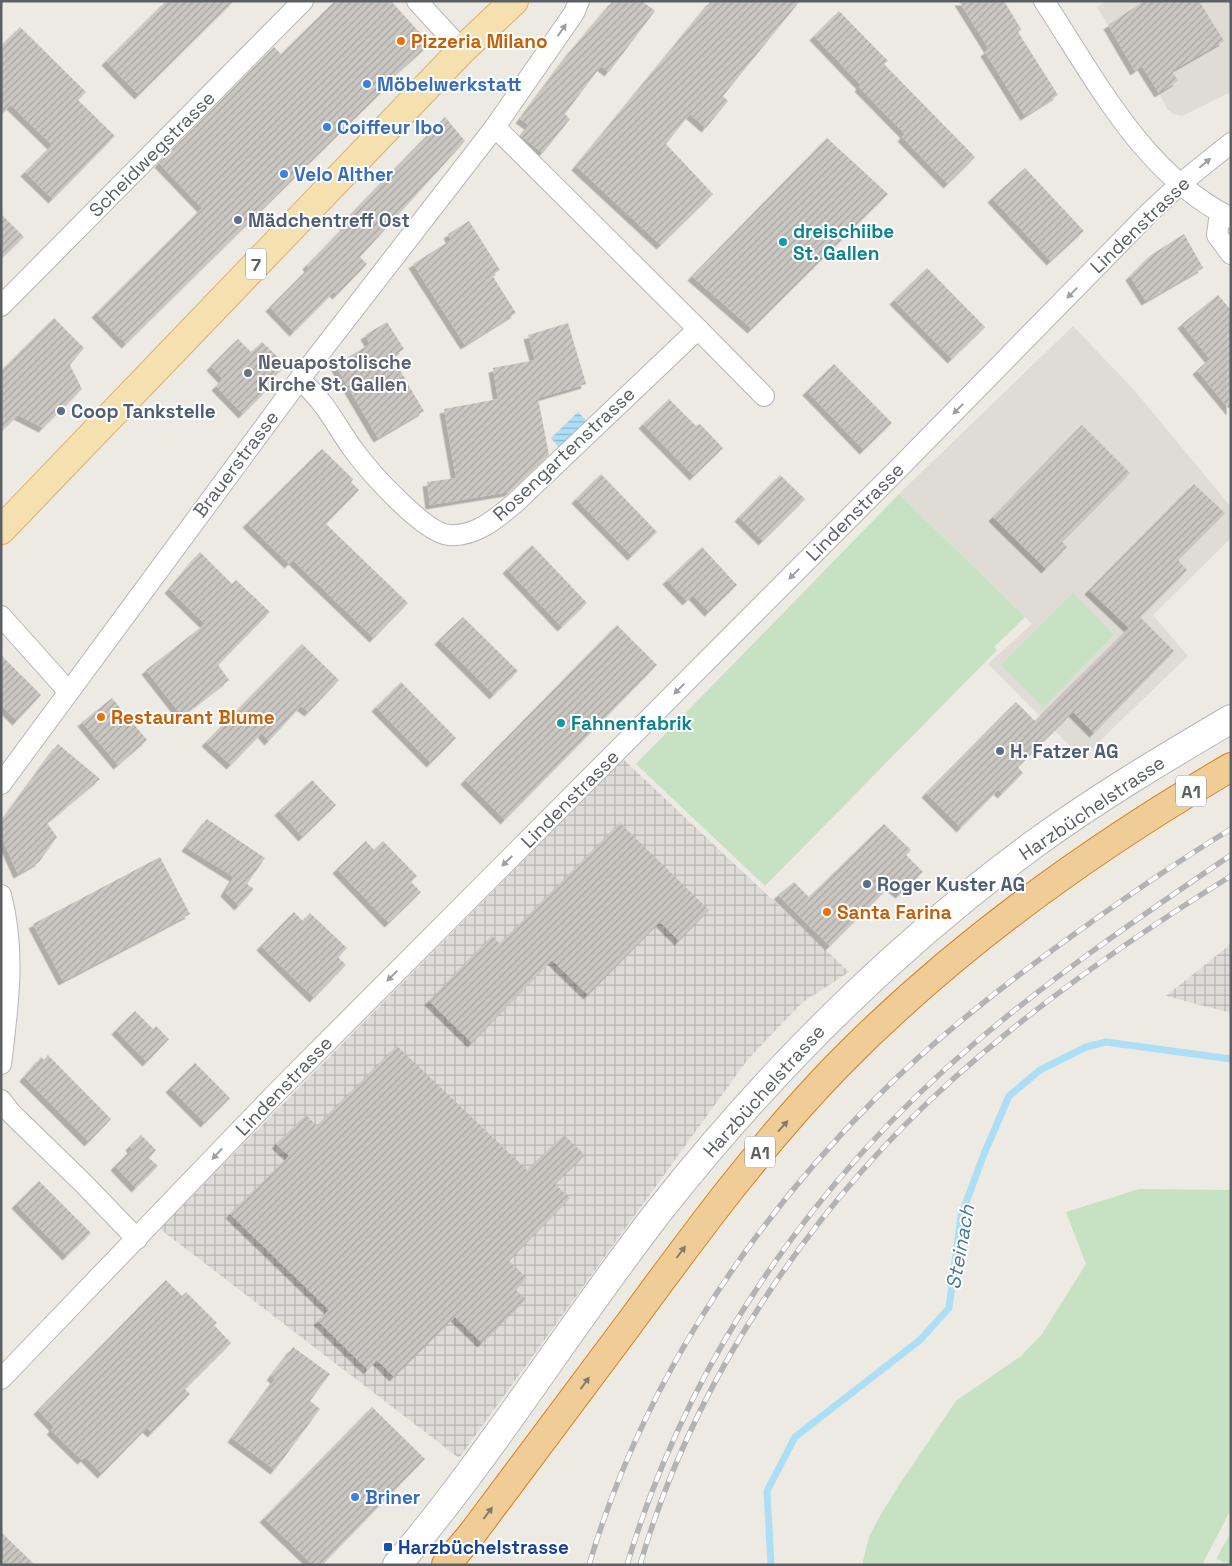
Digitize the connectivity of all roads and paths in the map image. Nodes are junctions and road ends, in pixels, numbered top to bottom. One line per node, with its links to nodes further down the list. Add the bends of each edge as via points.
1 (302, 1): 12 (street, Scheidwegstrasse)
2 (417, 1): 6 (street)
3 (514, 1): 6 (main road, 7)
4 (579, 1): 7 (street, Brauerstrasse, one-way to 4)
5 (1044, 1): 9 (street, via 1121,118)
6 (462, 50): 16 (main road, 7)
7 (495, 127): 13 (street); 14 (street, Brauerstrasse)
8 (1231, 143): 9 (street, Lindenstrasse, one-way to 8)
9 (1180, 184): 10 (street); 25 (street, Lindenstrasse, one-way to 25, via 276,1092)
10 (1225, 215): 11 (street, via 1217,234)
11 (1231, 254)
12 (1, 306)
13 (698, 329): 14 (street, Rosengartenstrasse, via 516,502 492,522 464,533 447,535 418,518 356,453 312,390); 15 (street)
14 (299, 380): 18 (street, Brauerstrasse)
15 (764, 396)
16 (1, 530)
17 (1, 616): 18 (street)
18 (68, 691): 21 (street, Brauerstrasse)
19 (1231, 719): 27 (street, Harzbüchelstrasse, via 1120,786 1033,846 942,916 843,1005 755,1097 659,1212 484,1454)
20 (1231, 767): 28 (highway, A1, one-way to 20, via 747,1167 839,1064 924,984 1013,911 1151,814)
21 (1, 784)
22 (1, 895): 23 (street, via 6,914 11,973)
23 (1, 1064)
24 (1, 1100): 25 (street)
25 (136, 1240): 26 (street, Lindenstrasse)
26 (1, 1379)
27 (397, 1565)
28 (446, 1565)

